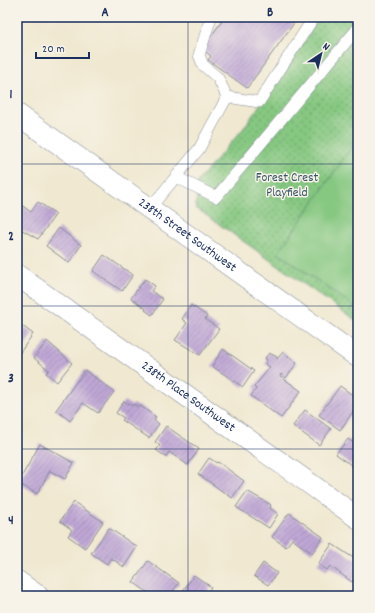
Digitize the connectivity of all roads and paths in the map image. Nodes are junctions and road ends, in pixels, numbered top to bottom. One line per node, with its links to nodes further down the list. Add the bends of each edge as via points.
1 (211, 17): 4 (lane, via 199,55 202,65 218,78)
2 (314, 17): 4 (lane, via 259,102)
3 (358, 28): 6 (lane, via 216,197)
4 (227, 97): 6 (lane, via 199,149)
5 (17, 114): 7 (street, 238th Street Southwest)
6 (176, 177): 7 (lane)
7 (150, 208): 9 (street, 238th Street Southwest)
8 (17, 276): 10 (street, 238th Place Southwest)
9 (358, 357)
10 (358, 518)
11 (17, 581): 12 (street)
12 (38, 596)

